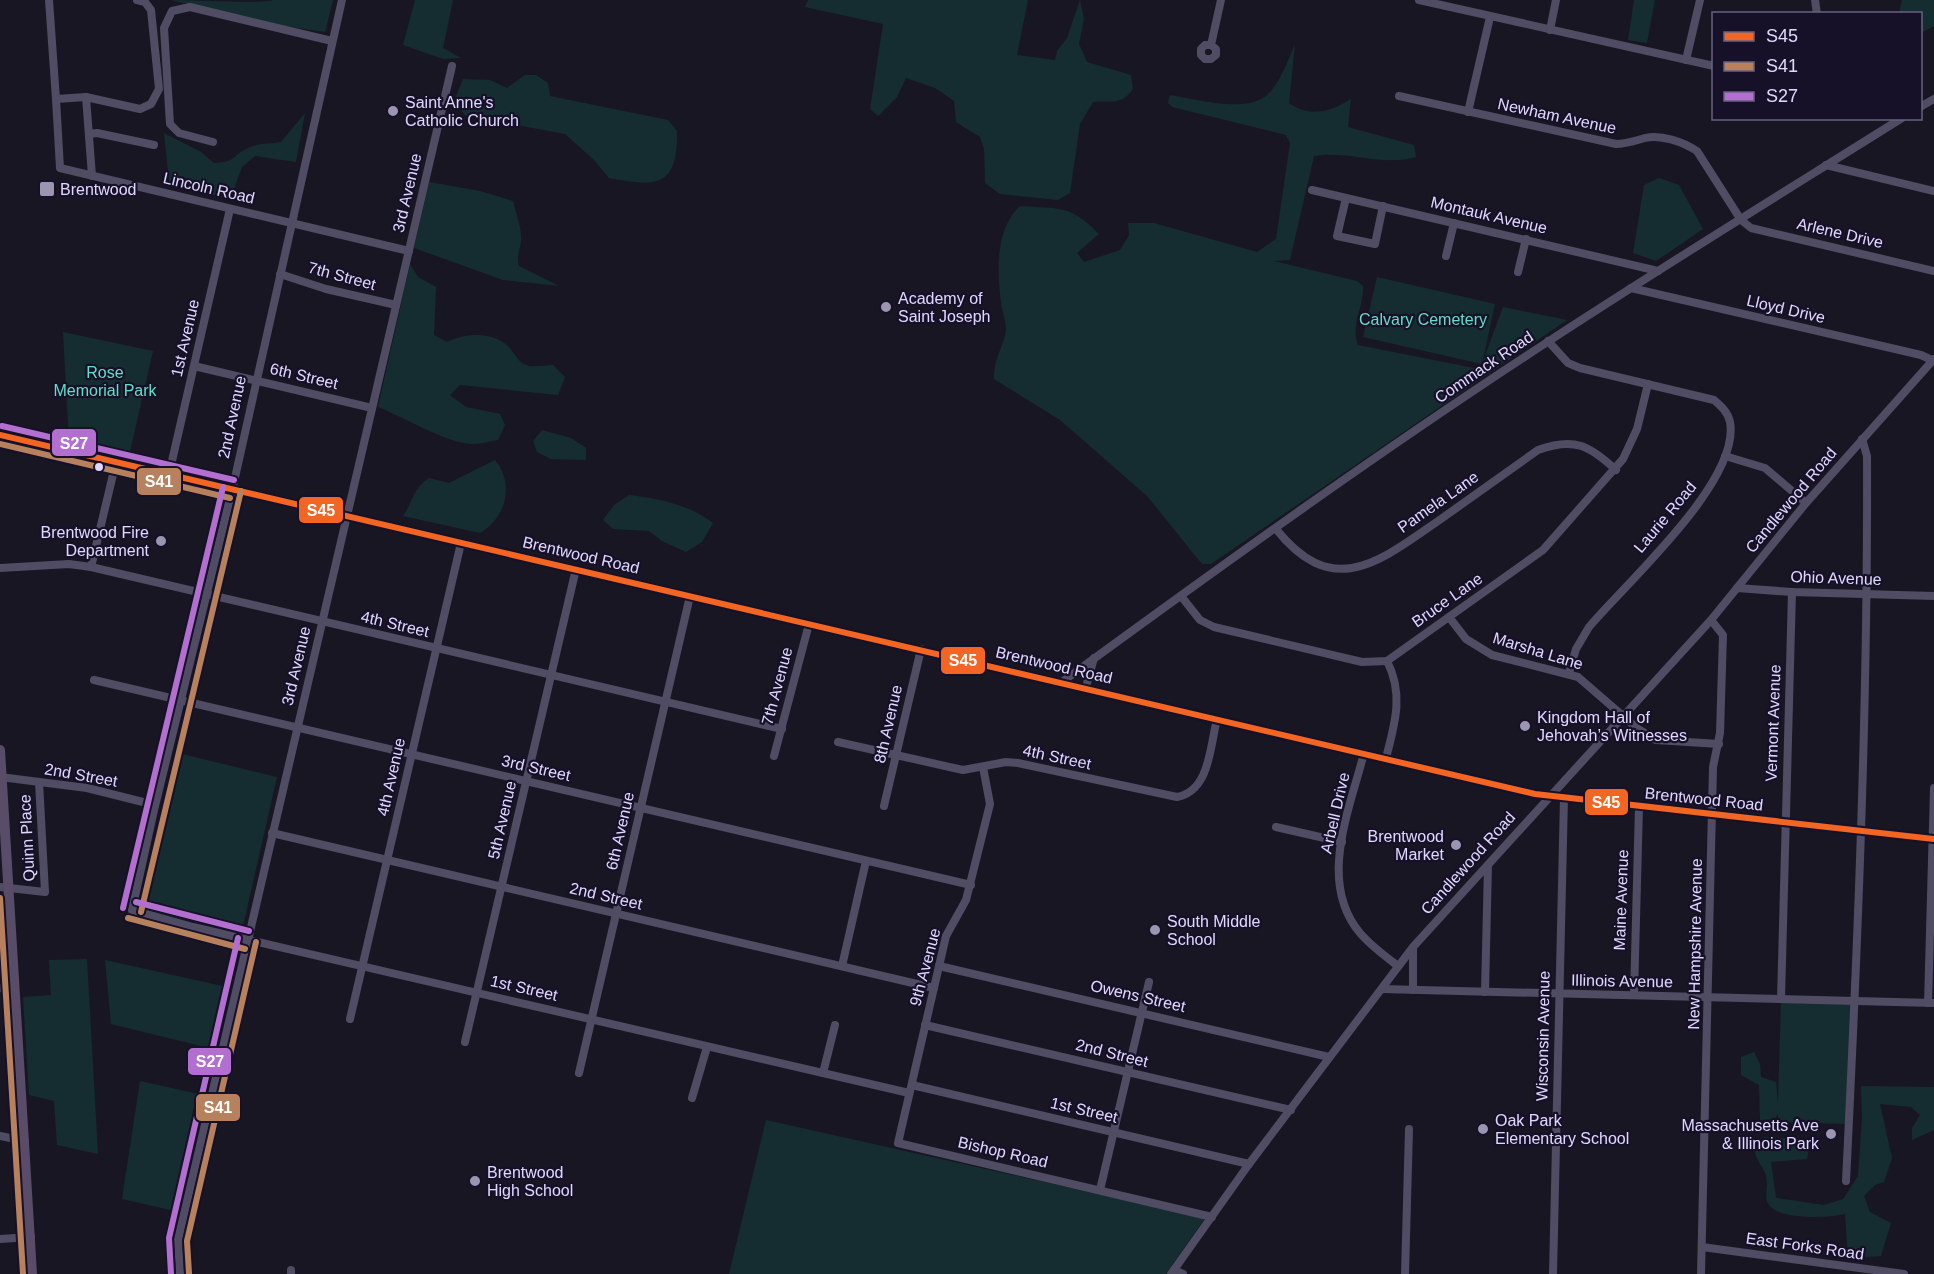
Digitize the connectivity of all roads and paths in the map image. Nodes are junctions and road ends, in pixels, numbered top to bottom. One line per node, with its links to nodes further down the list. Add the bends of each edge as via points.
1 (49, 0): 17 (street)
2 (137, 0): 16 (street, via 145,2 151,10 159,89 156,98 140,109)
3 (342, 0): 10 (street, 2nd Avenue)
4 (1221, 0): 11 (street)
5 (1419, 0): 8 (street)
6 (1556, 0): 9 (street)
7 (1700, 0): 12 (street)
8 (1490, 17): 9 (street); 18 (street)
9 (1550, 30): 12 (street)
10 (332, 41): 21 (street, via 190,8 172,11 164,28 170,124 179,133); 31 (street, 2nd Avenue)
11 (1211, 45)
12 (1686, 60): 14 (street)
13 (452, 66): 34 (street, 3rd Avenue)
14 (1712, 66)
15 (1399, 96): 18 (street, Newham Avenue)
16 (86, 97): 17 (street); 20 (street)
17 (56, 99): 24 (street, Lincoln Road, via 58,167)
18 (1468, 112): 30 (street, Newham Avenue, via 1616,144 1647,137 1687,145 1706,163)
19 (1899, 120): 23 (street, Commack Road)
20 (89, 134): 22 (street); 24 (street)
21 (213, 142)
22 (154, 145)
23 (1827, 165): 26 (street); 30 (street, Commack Road)
24 (92, 176): 29 (street, Lincoln Road)
25 (1312, 190): 27 (street, Montauk Avenue)
26 (1934, 190)
27 (1346, 198): 28 (street, Montauk Avenue); 28 (street, via 1337,236 1375,244)
28 (1383, 206): 32 (street, Montauk Avenue)
29 (230, 209): 31 (street, Lincoln Road); 44 (street, 1st Avenue)
30 (1741, 220): 36 (street, Arlene Drive, via 1751,228); 37 (street, Commack Road)
31 (291, 223): 34 (street, Lincoln Road); 39 (street, 2nd Avenue)
32 (1454, 223): 33 (street, Montauk Avenue); 35 (street)
33 (1526, 239): 37 (street, Montauk Avenue); 38 (street)
34 (409, 251): 41 (street, 3rd Avenue)
35 (1446, 256)
36 (1934, 270)
37 (1658, 271): 40 (street, Commack Road)
38 (1518, 272)
39 (280, 274): 41 (street, 7th Street); 45 (street, 2nd Avenue)
40 (1631, 288): 42 (street, Commack Road); 43 (street, Lloyd Drive)
41 (396, 305): 47 (street, 3rd Avenue)
42 (1548, 341): 46 (street, Laurie Road, via 1568,363); 57 (street, Commack Road)
43 (1934, 360): 49 (street, Candlewood Road)
44 (194, 366): 45 (street, 6th Street); 53 (street, 1st Avenue)
45 (254, 380): 47 (street, 6th Street); 54 (street, 2nd Avenue)
46 (1648, 384): 50 (street, Laurie Road, via 1714,400 1725,409 1730,422); 52 (street, Bruce Lane, via 1637,429)
47 (372, 408): 56 (street, 3rd Avenue)
48 (0, 435): 51 (street, Brentwood Road)
49 (1862, 439): 55 (street, Candlewood Road); 64 (street, via 1867,456)
50 (1725, 456): 55 (street, via 1765,468); 77 (street, Laurie Road, via 1697,506 1588,627)
51 (116, 462): 53 (street, Brentwood Road); 59 (street)
52 (1616, 470): 57 (street, Pamela Lane, via 1578,444 1565,442 1538,450 1390,555 1360,567 1315,563); 69 (street, Bruce Lane, via 1543,550)
53 (169, 474): 54 (street, Brentwood Road)
54 (232, 489): 56 (street, Brentwood Road); 65 (street, 2nd Avenue)
55 (1806, 503): 62 (street, Candlewood Road)
56 (346, 516): 58 (street, Brentwood Road); 71 (street, 3rd Avenue)
57 (1276, 529): 67 (street, Commack Road)
58 (461, 543): 61 (street, Brentwood Road); 73 (street, 4th Avenue)
59 (91, 567): 60 (street, 4th Street, via 69,564); 65 (street, 4th Street)
60 (0, 568)
61 (576, 569): 66 (street, Brentwood Road); 78 (street, 5th Avenue)
62 (1737, 588): 63 (street, Ohio Avenue); 70 (street, Candlewood Road)
63 (1792, 592): 64 (street, Ohio Avenue); 108 (street, Vermont Avenue)
64 (1866, 594): 68 (street, Ohio Avenue); 110 (street)
65 (207, 595): 71 (street, 4th Street); 82 (street, 2nd Avenue)
66 (690, 596): 72 (street, Brentwood Road); 83 (street, 6th Avenue)
67 (1181, 596): 75 (street, Commack Road); 76 (street, via 1200,620 1214,627 1354,661)
68 (1934, 596)
69 (1449, 618): 76 (street, Bruce Lane); 77 (street, Marsha Lane, via 1466,639 1492,655)
70 (1711, 620): 84 (street, Candlewood Road); 89 (street, New Hampshire Avenue, via 1723,635)
71 (322, 622): 73 (street, 4th Street); 86 (street, 3rd Avenue)
72 (809, 624): 74 (street, Brentwood Road); 87 (street, 7th Avenue)
73 (436, 648): 78 (street, 4th Street); 92 (street, 4th Avenue)
74 (921, 649): 80 (street, Brentwood Road); 93 (street, 8th Avenue)
75 (1094, 658): 80 (street, Commack Road); 81 (street)
76 (1387, 661): 95 (street, via 1398,698)
77 (1569, 673): 84 (street, Marsha Lane, via 1588,683)
78 (551, 676): 83 (street, 4th Street); 98 (street, 5th Avenue)
79 (94, 680): 82 (street, 3rd Street)
80 (1062, 682): 81 (street, Brentwood Road)
81 (1086, 687): 85 (street, Brentwood Road)
82 (181, 701): 86 (street, 3rd Street); 103 (street, 2nd Avenue)
83 (665, 702): 87 (street, 4th Street); 106 (street, 6th Avenue)
84 (1624, 715): 89 (street, Marsha Lane, via 1656,740); 101 (street, Candlewood Road)
85 (1217, 718): 91 (street, Brentwood Road); 96 (street, 4th Street, via 1200,783 1186,796 1166,797 1018,763)
86 (297, 728): 92 (street, 3rd Street); 111 (street, 3rd Avenue)
87 (782, 729): 94 (street, 7th Avenue)
88 (838, 742): 93 (street, 4th Street)
89 (1719, 744): 107 (street, New Hampshire Avenue, via 1713,766)
90 (0, 750): 97 (main road)
91 (1364, 753): 95 (street, Brentwood Road); 113 (street, Arbell Drive)
92 (412, 754): 98 (street, 3rd Street); 114 (street, 4th Avenue)
93 (896, 755): 96 (street, 4th Street, via 963,771); 104 (street, 8th Avenue)
94 (774, 756)
95 (1386, 758): 101 (street, Brentwood Road)
96 (983, 767): 117 (street, 9th Avenue, via 990,804)
97 (1, 777): 99 (street, 2nd Street); 118 (main road)
98 (526, 781): 106 (street, 3rd Street); 119 (street, 5th Avenue)
99 (39, 782): 103 (street, 2nd Street, via 87,788); 118 (street, Quinn Place, via 45,892)
100 (1934, 788): 112 (street)
101 (1549, 796): 102 (street, Brentwood Road); 116 (street, Candlewood Road)
102 (1564, 798): 105 (street, Brentwood Road); 136 (street, Wisconsin Avenue)
103 (155, 806): 120 (street, 2nd Avenue)
104 (884, 806)
105 (1639, 806): 107 (street, Brentwood Road); 137 (street, Maine Avenue)
106 (641, 808): 115 (street, 3rd Street); 121 (street, 6th Avenue)
107 (1712, 814): 108 (street, Brentwood Road); 138 (street, New Hampshire Avenue)
108 (1785, 823): 110 (street, Brentwood Road); 139 (street, Vermont Avenue)
109 (1276, 827): 113 (street)
110 (1859, 831): 112 (street, Brentwood Road); 140 (street)
111 (272, 833): 114 (street, 2nd Street); 122 (street, 3rd Avenue)
112 (1933, 839): 141 (street)
113 (1342, 842): 127 (street, Arbell Drive, via 1338,881 1344,906 1363,936)
114 (387, 861): 119 (street, 2nd Street); 124 (street, 4th Avenue)
115 (866, 861): 117 (street, 3rd Street); 125 (street)
116 (1488, 865): 123 (street, Candlewood Road); 134 (street)
117 (971, 885): 126 (street, 9th Avenue, via 946,936)
118 (4, 887): 132 (main road)
119 (502, 888): 121 (street, 2nd Street); 135 (street, 5th Avenue)
120 (132, 910): 122 (street, 1st Street)
121 (616, 914): 125 (street, 2nd Street); 144 (street, 6th Avenue)
122 (247, 940): 124 (street, 1st Street); 171 (street, 3rd Avenue, via 178,1240)
123 (1413, 947): 127 (street, Candlewood Road); 133 (street)
124 (362, 966): 135 (street, 1st Street); 143 (street, 4th Avenue)
125 (842, 966): 130 (street, 2nd Street)
126 (939, 966): 130 (street, 9th Avenue); 142 (street, Owens Street)
127 (1398, 966): 131 (street, Candlewood Road)
128 (1149, 982): 142 (street)
129 (0, 988): 132 (street)
130 (934, 988): 146 (street, 9th Avenue)
131 (1382, 989): 133 (street, Illinois Avenue); 149 (street, Candlewood Road)
132 (14, 990): 159 (main road)
133 (1413, 990): 134 (street, Illinois Avenue)
134 (1485, 992): 136 (street, Illinois Avenue)
135 (477, 993): 144 (street, 1st Street); 147 (street, 5th Avenue)
136 (1558, 994): 137 (street, Illinois Avenue); 174 (street, Wisconsin Avenue)
137 (1634, 995): 138 (street, Illinois Avenue)
138 (1709, 998): 139 (street, Illinois Avenue); 167 (street, New Hampshire Avenue)
139 (1781, 999): 140 (street, Illinois Avenue)
140 (1855, 1000): 141 (street, Illinois Avenue); 162 (street)
141 (1931, 1003)
142 (1142, 1013): 149 (street, Owens Street); 152 (street)
143 (350, 1019)
144 (591, 1019): 148 (street, 1st Street); 150 (street, 6th Avenue)
145 (835, 1025): 151 (street)
146 (926, 1025): 152 (street, 2nd Street); 153 (street, 9th Avenue)
147 (465, 1042)
148 (707, 1047): 151 (street, 1st Street); 154 (street)
149 (1329, 1057): 155 (street, Candlewood Road)
150 (579, 1073)
151 (823, 1073): 153 (street, 1st Street)
152 (1128, 1073): 155 (street, 2nd Street); 157 (street)
153 (910, 1089): 157 (street, 1st Street); 160 (street, 9th Avenue)
154 (692, 1098)
155 (1291, 1110): 161 (street, Candlewood Road)
156 (1409, 1129): 173 (street)
157 (1114, 1132): 161 (street, 1st Street); 163 (street)
158 (0, 1136): 159 (street)
159 (25, 1141): 165 (main road)
160 (898, 1143): 163 (street, Bishop Road)
161 (1249, 1164): 164 (street, Candlewood Road)
162 (1846, 1181)
163 (1100, 1190): 164 (street, Bishop Road)
164 (1212, 1217): 169 (street, Candlewood Road)
165 (31, 1237): 166 (street); 170 (main road)
166 (0, 1239)
167 (1702, 1247): 168 (street, East Forks Road); 175 (street, New Hampshire Avenue)
168 (1849, 1270): 176 (street, East Forks Road)
169 (1173, 1272): 172 (street)
170 (32, 1274)
171 (180, 1274)
172 (1183, 1274)
173 (1405, 1274)
174 (1553, 1274)
175 (1701, 1274)
176 (1904, 1274)

